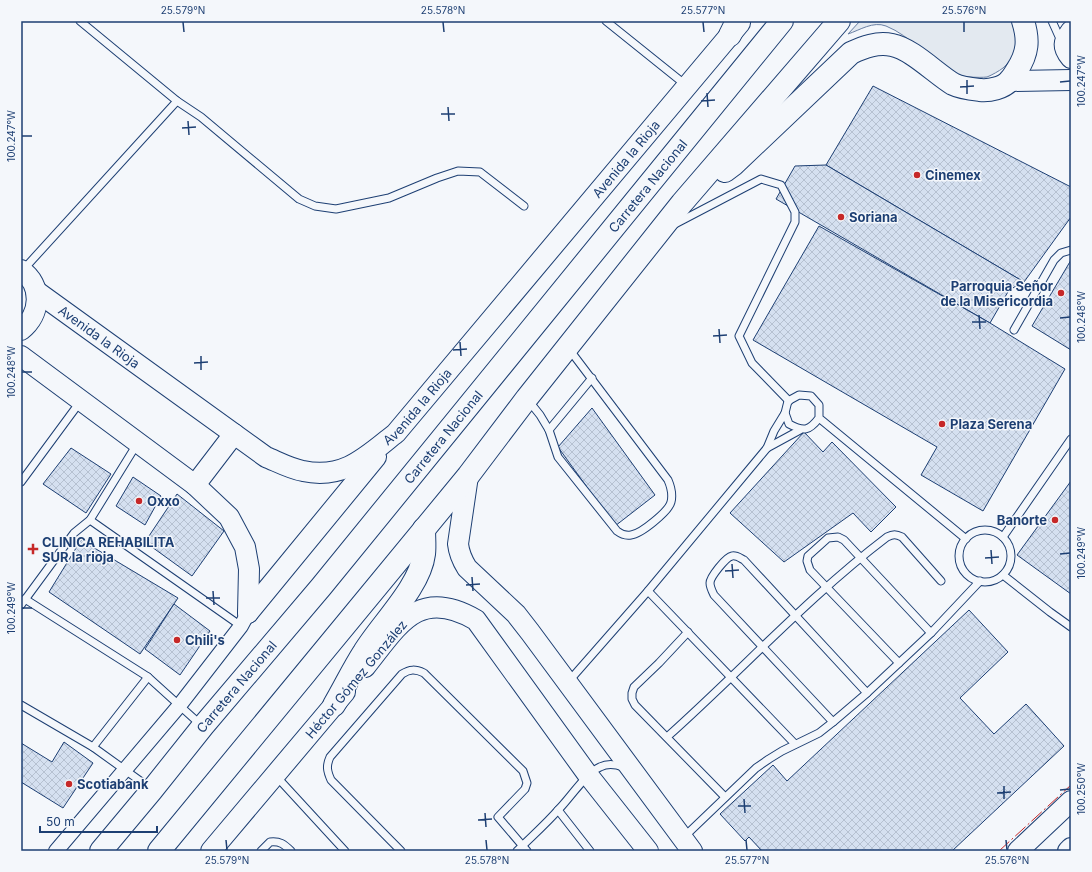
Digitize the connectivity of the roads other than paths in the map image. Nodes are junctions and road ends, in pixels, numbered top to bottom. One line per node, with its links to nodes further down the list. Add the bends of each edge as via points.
1 (80, 21): 12 (lane)
2 (606, 21): 11 (lane)
3 (782, 21): 65 (highway, Carretera Nacional, via 321,587)
4 (839, 21): 13 (highway)
5 (1023, 21): 10 (highway, via 1027,45 1024,59)
6 (1052, 21): 8 (lane)
7 (736, 26): 11 (street, Avenida la Rioja)
8 (1069, 45)
9 (1071, 80): 10 (street)
10 (1010, 82): 13 (highway, via 986,90 968,89 954,84 906,50 892,45 877,44 864,47 851,53 733,165)
11 (687, 86): 31 (street, Avenida la Rioja)
12 (178, 101): 14 (lane, via 299,199 315,206 336,209 388,198 458,171 480,172); 17 (lane)
13 (682, 203): 15 (highway)
14 (524, 206)
15 (658, 233): 21 (highway); 26 (lane, via 761,179 781,185 794,212 794,222 739,336 752,363)
16 (1071, 250): 20 (lane, via 1061,253 1054,260)
17 (22, 270): 18 (street)
18 (36, 291): 19 (street, via 37,303 34,314); 32 (street, Avenida la Rioja)
19 (21, 330)
20 (1014, 330)
21 (567, 346): 23 (lane); 24 (highway)
22 (21, 356): 25 (street)
23 (592, 378): 29 (lane); 29 (lane, via 668,480 672,495 668,509 640,532 633,535 621,534 558,457)
24 (526, 398): 29 (lane); 36 (highway)
25 (81, 400): 34 (street); 37 (lane)
26 (789, 401): 27 (lane); 28 (lane, via 799,395 811,396 819,405)
27 (784, 413): 30 (lane, via 789,424); 35 (lane)
28 (819, 418): 30 (lane, via 812,428); 42 (lane)
29 (549, 430)
30 (800, 430): 35 (lane)
31 (396, 433): 32 (street, Avenida la Rioja, via 358,462 340,471 317,473 302,471 266,457); 51 (street)
32 (234, 434): 38 (street)
33 (1071, 439): 41 (lane)
34 (138, 442): 38 (street); 39 (lane)
35 (767, 448): 48 (lane)
36 (468, 476): 40 (highway); 59 (street, via 458,552 475,576 516,614)
37 (21, 482)
38 (195, 485): 51 (street, via 229,517 245,547 249,569)
39 (90, 520): 49 (lane, via 74,533); 51 (lane)
40 (424, 530): 62 (highway, via 424,554 416,577 364,652); 82 (highway)
41 (1003, 537): 42 (lane, via 988,530 972,534); 44 (lane, via 1010,548 1011,560)
42 (966, 539): 46 (lane, via 961,550 961,563 968,575)
43 (860, 558): 45 (lane, via 887,537 897,535 902,537); 47 (lane); 47 (lane, via 838,536 828,538 808,556 807,561 810,570); 54 (lane)
44 (1003, 575): 46 (lane, via 996,580); 52 (lane)
45 (940, 581)
46 (980, 581): 54 (lane)
47 (826, 587): 50 (lane); 56 (lane)
48 (648, 591): 53 (lane); 59 (lane)
49 (23, 602): 57 (lane)
50 (796, 616): 55 (lane); 55 (lane, via 744,560 737,556 727,558 711,578 711,589); 60 (lane)
51 (244, 620): 63 (street)
52 (1071, 627)
53 (688, 632): 58 (lane); 66 (lane, via 634,687 632,693 635,704)
54 (931, 633): 56 (lane)
55 (764, 647): 58 (lane); 64 (lane)
56 (898, 663): 60 (lane)
57 (148, 677): 63 (lane); 68 (lane)
58 (731, 677): 66 (lane); 67 (lane)
59 (568, 683): 70 (street)
60 (867, 693): 64 (lane)
61 (21, 705): 68 (lane)
62 (334, 705): 71 (street, Héctor Gómez González); 72 (street, Héctor Gómez González, via 397,626 421,610 448,607 476,620)
63 (179, 706): 65 (lane); 69 (street)
64 (833, 722): 67 (lane, via 819,733)
65 (203, 726): 73 (highway, Carretera Nacional)
66 (667, 737): 74 (lane)
67 (795, 744): 74 (lane, via 768,759)
68 (93, 747): 69 (lane)
69 (125, 771): 73 (lane); 80 (street)
70 (633, 772): 72 (lane, via 613,764 598,767); 77 (street)
71 (274, 775): 83 (street, Héctor Gómez González); 86 (lane)
72 (588, 775): 76 (lane); 89 (street, Héctor Gómez González)
73 (152, 790): 81 (highway, Carretera Nacional)
74 (725, 797): 77 (lane)
75 (1071, 801): 90 (street)
76 (558, 810): 79 (lane); 88 (lane)
77 (687, 845)
78 (1071, 848): 91 (street)
79 (522, 849): 87 (lane, via 498,817 525,789 527,783 523,771 424,673 408,670 330,757 327,764 331,780)
80 (56, 851)
81 (101, 851)
82 (159, 851)
83 (211, 851)
84 (261, 851): 85 (lane, via 270,842 277,841)
85 (291, 851)
86 (345, 851)
87 (401, 851)
88 (590, 851)
89 (648, 851)
90 (1018, 851)
91 (1068, 851)

